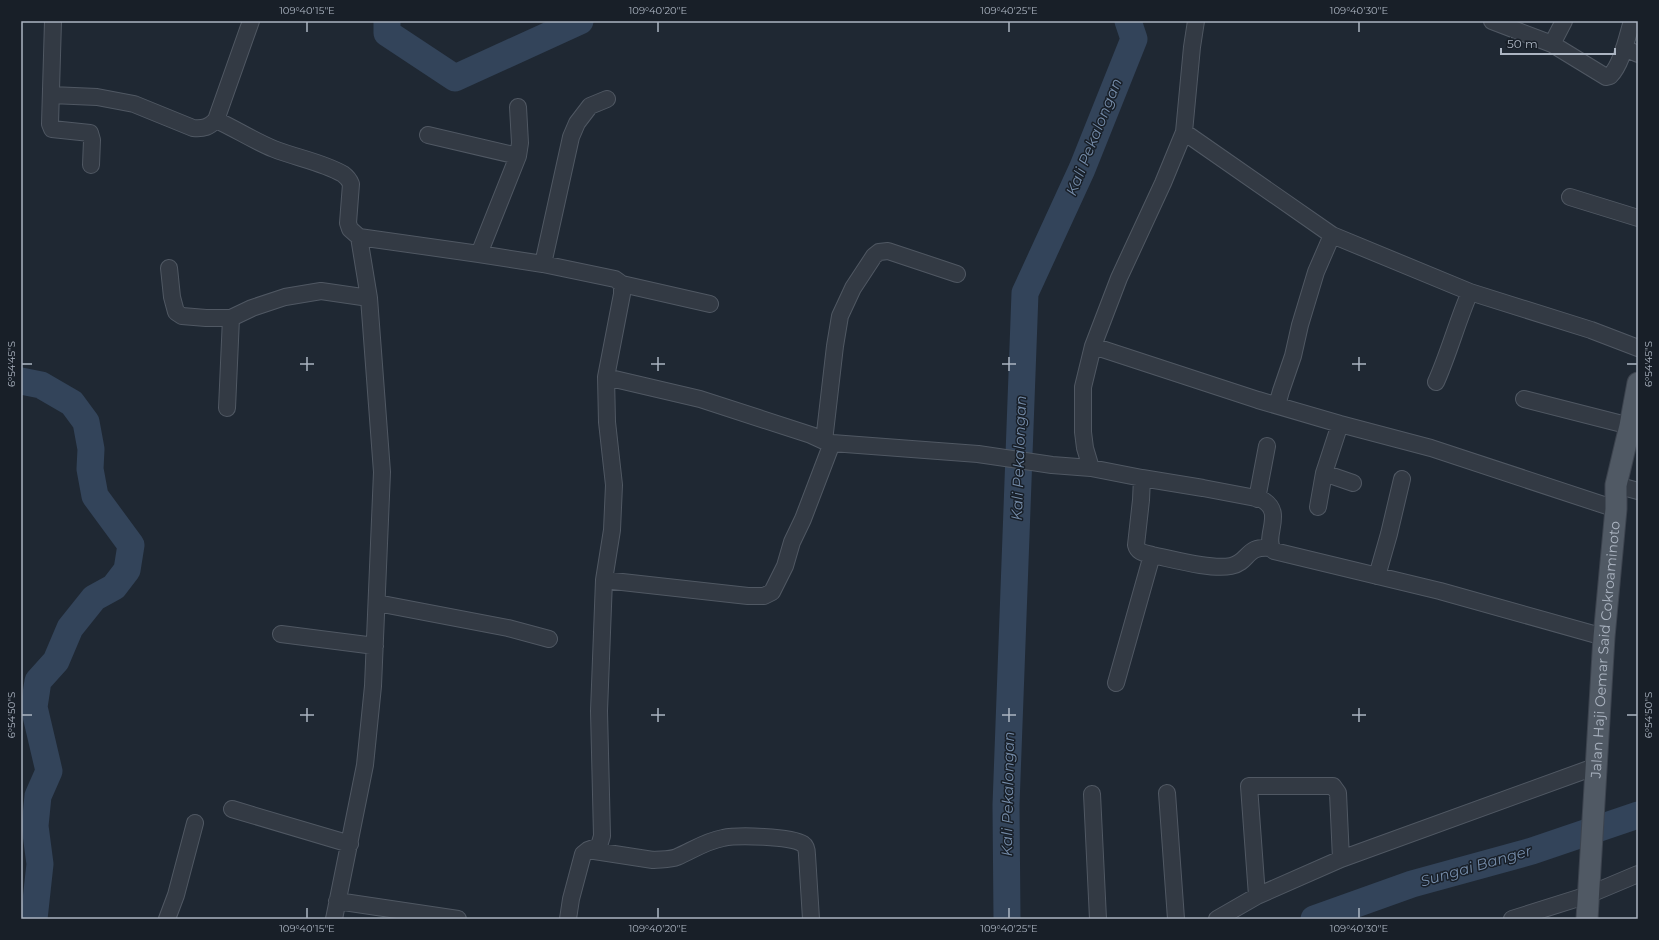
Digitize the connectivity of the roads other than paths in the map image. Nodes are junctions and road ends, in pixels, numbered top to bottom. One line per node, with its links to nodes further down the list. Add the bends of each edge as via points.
1 (53, 21): 9 (street)
2 (251, 21): 12 (street)
3 (1196, 21): 13 (street)
4 (1492, 21): 7 (street)
5 (1564, 21): 7 (street)
6 (1632, 21): 8 (street)
7 (1552, 44): 8 (street, via 1606,77 1614,73)
8 (1631, 51)
9 (51, 95): 12 (street, via 97,97 134,104 194,128 202,129); 16 (street, via 52,129 90,133)
10 (608, 99): 22 (street, via 586,110 571,137)
11 (518, 107): 15 (street)
12 (216, 120): 20 (street, via 275,149 345,175 351,184 349,226)
13 (1184, 132): 19 (street); 30 (street)
14 (428, 135): 15 (street)
15 (518, 156): 21 (street)
16 (91, 164)
17 (1570, 197): 18 (street)
18 (1638, 218)
19 (1332, 235): 26 (street); 36 (street, via 1310,291)
20 (359, 237): 21 (street); 27 (street)
21 (479, 254): 22 (street)
22 (542, 264): 25 (street, via 615,279)
23 (169, 268): 29 (street, via 176,312 191,317)
24 (957, 274): 40 (street, via 888,252 879,252 874,256 853,288 840,316 835,346)
25 (622, 284): 28 (street); 32 (street)
26 (1470, 292): 31 (street, via 1591,330); 33 (street)
27 (369, 298): 29 (street, via 321,291 299,294 252,308); 56 (street, via 382,472)
28 (710, 304)
29 (231, 318): 37 (street)
30 (1093, 346): 36 (street); 42 (street, via 1083,387 1083,432)
31 (1638, 348)
32 (606, 377): 40 (street, via 700,399); 55 (street, via 607,422 614,485 612,530)
33 (1436, 382)
34 (1638, 383): 39 (main road, Jalan Haji Oemar Said Cokroaminoto)
35 (1524, 399): 39 (street)
36 (1277, 405): 38 (street)
37 (227, 408)
38 (1340, 424): 43 (street); 51 (street, via 1431,448)
39 (1634, 427): 47 (main road, Jalan Haji Oemar Said Cokroaminoto)
40 (828, 442): 42 (street, via 978,454); 55 (street, via 804,519 772,592 764,596 748,596)
41 (1267, 446): 49 (street)
42 (1091, 468): 44 (street)
43 (1324, 473): 46 (street); 50 (street)
44 (1142, 478): 49 (street); 53 (street, via 1136,546 1140,552)
45 (1402, 479): 54 (street)
46 (1353, 483)
47 (1616, 485): 48 (street); 51 (main road, Jalan Haji Oemar Said Cokroaminoto)
48 (1638, 491)
49 (1257, 499): 52 (street, via 1268,503 1272,511)
50 (1318, 507)
51 (1616, 508): 58 (main road, Jalan Haji Oemar Said Cokroaminoto)
52 (1270, 548): 53 (street, via 1255,548 1231,566 1211,566); 54 (street, via 1278,553)
53 (1152, 555): 61 (street)
54 (1377, 576): 58 (street)
55 (604, 580): 68 (street, via 599,710 602,836 599,846)
56 (377, 603): 59 (street, via 508,628); 60 (street)
57 (281, 634): 60 (street)
58 (1604, 637): 62 (main road, Jalan Haji Oemar Said Cokroaminoto)
59 (549, 639)
60 (375, 646): 67 (street, via 366,765)
61 (1116, 684)
62 (1597, 766): 69 (street); 71 (main road, Jalan Haji Oemar Said Cokroaminoto)
63 (1168, 793): 80 (street)
64 (1092, 794): 79 (street)
65 (232, 809): 67 (street)
66 (195, 823): 75 (street)
67 (350, 844): 73 (street)
68 (588, 850): 74 (street, via 582,857); 78 (street, via 653,860 676,857 724,837 759,836 803,844 807,855)
69 (1341, 859): 72 (street); 72 (street, via 1338,793 1333,786 1249,786)
70 (1638, 874): 71 (street)
71 (1588, 894): 82 (street); 83 (main road, Jalan Haji Oemar Said Cokroaminoto)
72 (1257, 896): 81 (street)
73 (337, 901): 76 (street); 77 (street)
74 (566, 918)
75 (167, 919)
76 (334, 919)
77 (458, 919)
78 (811, 919)
79 (1098, 919)
80 (1176, 919)
81 (1217, 919)
82 (1512, 919)
83 (1587, 919)

